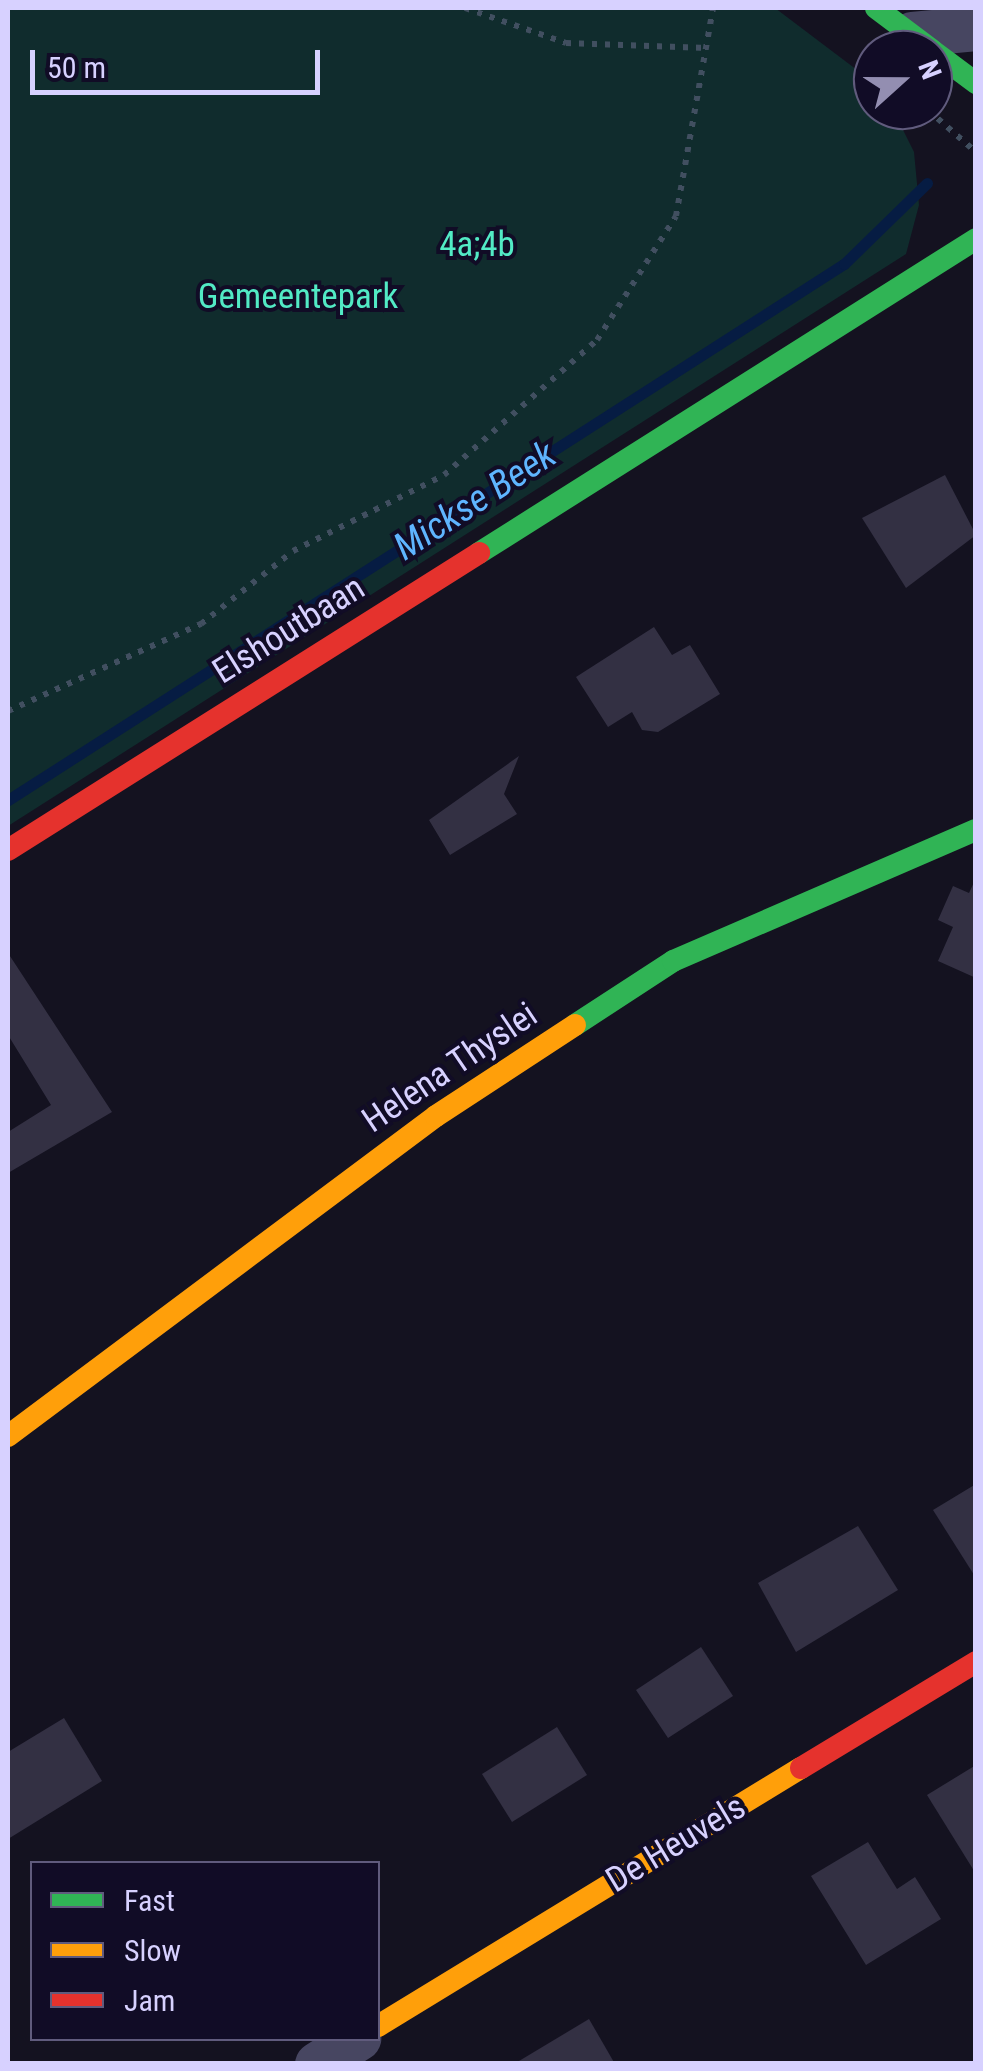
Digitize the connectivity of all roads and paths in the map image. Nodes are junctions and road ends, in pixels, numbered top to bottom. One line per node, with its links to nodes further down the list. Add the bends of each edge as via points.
1 (466, 8): 5 (path, via 566,43)
2 (712, 8): 5 (path)
3 (876, 8): 4 (street)
4 (906, 30)
5 (707, 48): 11 (path, via 676,216 597,340 444,475 293,551 201,624)
6 (953, 66): 7 (street)
7 (976, 84)
8 (951, 130): 9 (path)
9 (976, 152)
10 (971, 236): 13 (street, Elshoutbaan)
11 (8, 711)
12 (976, 830): 14 (street, Helena Thyslei, via 672,961 436,1116)
13 (8, 850)
14 (8, 1436)
15 (976, 1662): 16 (street, De Heuvels)
16 (380, 2025)
17 (353, 2041): 18 (street)
18 (316, 2064)

